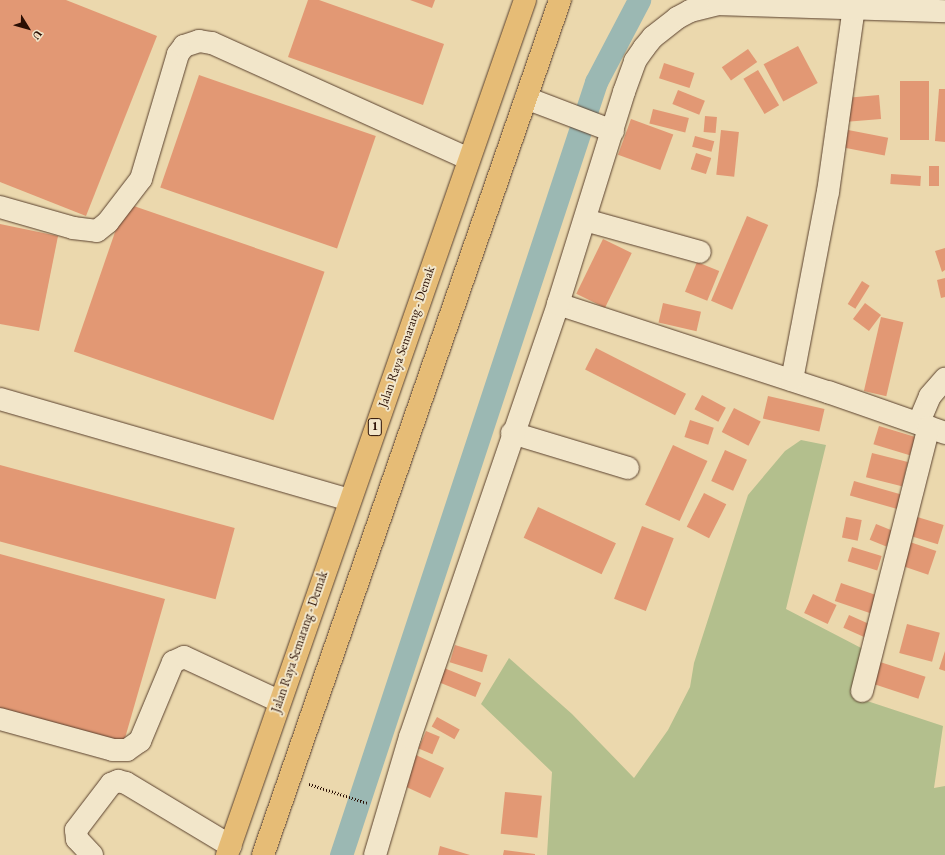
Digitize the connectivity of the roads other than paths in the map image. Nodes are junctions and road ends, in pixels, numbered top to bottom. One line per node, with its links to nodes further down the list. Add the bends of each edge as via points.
1 (525, 0): 7 (highway, Jalan Raya Semarang - Demak / 1)
2 (560, 0): 5 (highway)
3 (854, 6): 4 (street); 6 (street, via 734,3 690,11 659,32 635,61); 13 (street, via 828,192)
4 (945, 10)
5 (526, 98): 6 (street); 24 (highway)
6 (605, 128): 9 (street)
7 (469, 159): 8 (street, via 212,43 199,40 184,46 178,54 141,179 108,222 97,231 73,228); 18 (highway, Jalan Raya Semarang - Demak / 1)
8 (0, 207)
9 (585, 220): 10 (street); 11 (street)
10 (700, 252)
11 (558, 304): 13 (street); 16 (street)
12 (945, 379): 15 (street, via 930,396)
13 (792, 380): 15 (street)
14 (0, 399): 18 (street)
15 (931, 427): 19 (street)
16 (512, 433): 17 (street); 25 (street, via 410,737)
17 (628, 468)
18 (349, 500): 20 (highway, Jalan Raya Semarang - Demak / 1)
19 (862, 691)
20 (279, 701): 21 (street, via 184,657 173,662 140,741 128,750 113,750); 22 (highway, Jalan Raya Semarang - Demak / 1)
21 (0, 718)
22 (229, 850): 23 (street, via 126,783 118,781 111,784 76,830 77,839)
23 (92, 855)
24 (264, 855)
25 (375, 855)

